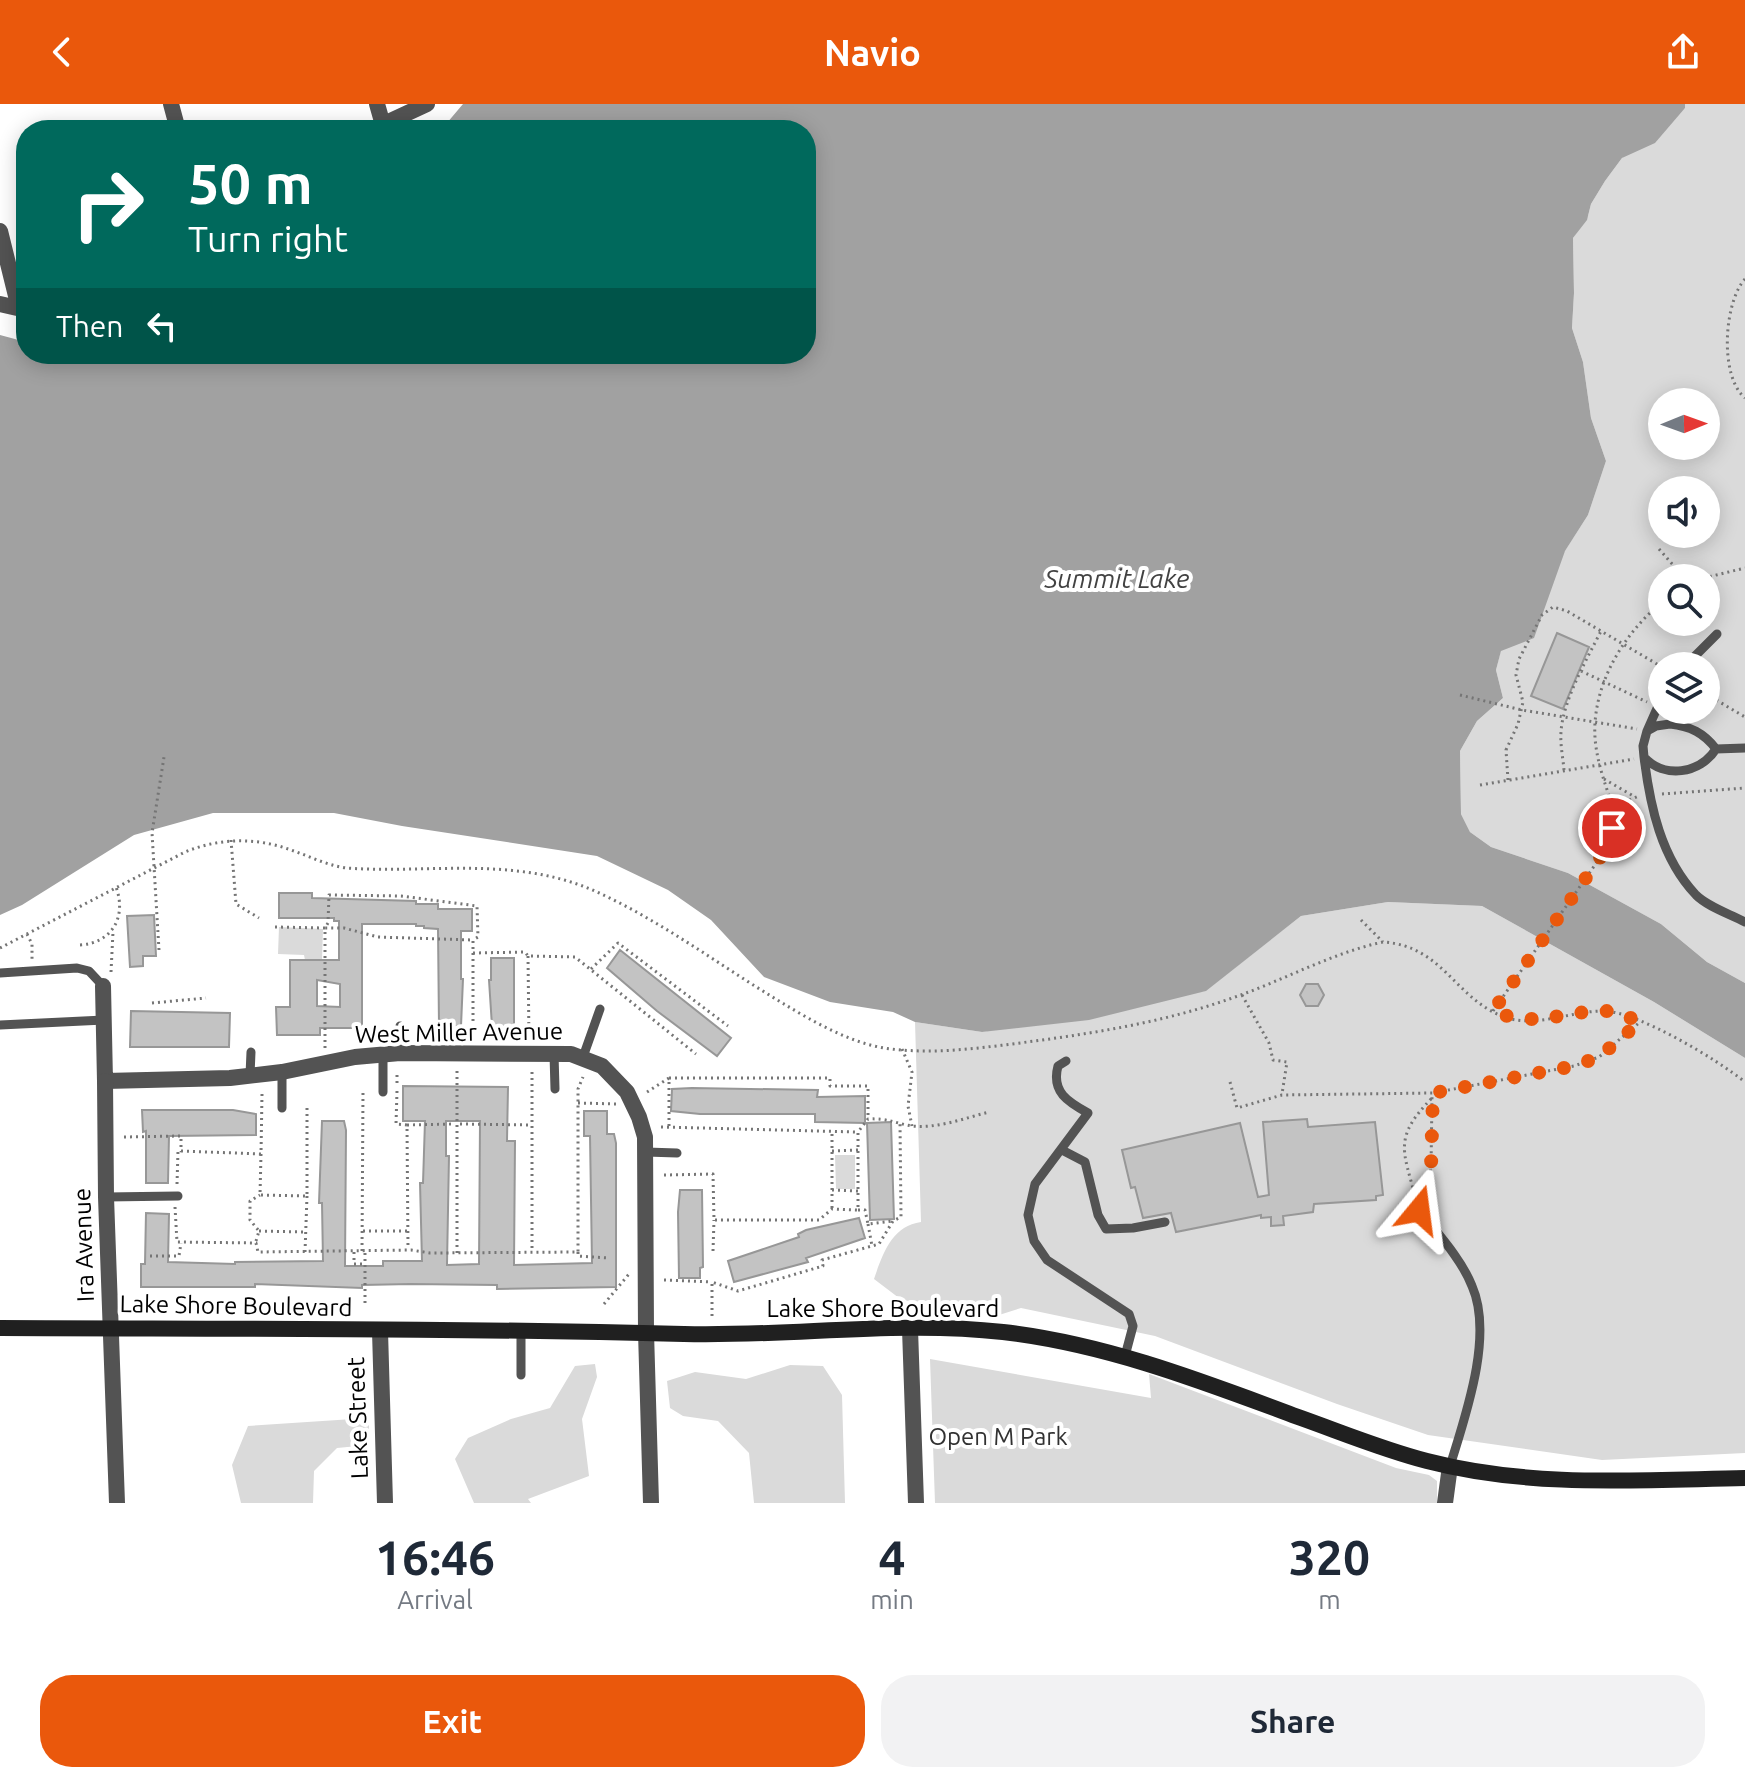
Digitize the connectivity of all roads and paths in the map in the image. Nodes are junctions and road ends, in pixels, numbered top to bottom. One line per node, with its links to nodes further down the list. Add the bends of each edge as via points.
1 (427, 104): 2 (street)
2 (394, 120)
3 (0, 231): 5 (street)
4 (1745, 279): 6 (path, via 1737,287 1728,327 1729,369)
5 (16, 285)
6 (1745, 398)
7 (1659, 549): 8 (path)
8 (1672, 564)
9 (1745, 568): 10 (path)
10 (1720, 574)
11 (1648, 617): 14 (path)
12 (1601, 631): 14 (path); 17 (path); 34 (path, via 1553,607 1542,615 1519,659 1516,675 1523,702 1506,750)
13 (1715, 636): 15 (lane)
14 (1623, 644): 16 (path); 18 (path)
15 (1699, 652)
16 (1648, 659)
17 (1581, 671): 18 (path); 22 (path)
18 (1604, 681): 20 (path); 24 (path)
19 (1460, 695): 22 (path)
20 (1648, 698)
21 (1720, 702): 23 (path)
22 (1564, 717): 24 (path); 32 (path)
23 (1745, 717)
24 (1595, 722): 26 (path); 31 (path)
25 (1650, 724): 26 (lane)
26 (1647, 731): 28 (lane, via 1670,724 1687,726); 30 (lane)
27 (1745, 748): 28 (lane)
28 (1716, 749): 30 (lane, via 1710,758 1681,772 1667,772)
29 (164, 757): 41 (path, via 152,833)
30 (1644, 757): 31 (path); 37 (lane)
31 (1600, 764): 32 (path); 33 (path)
32 (1564, 770): 34 (path)
33 (1603, 778): 38 (path); 39 (path)
34 (1508, 780): 35 (path)
35 (1480, 785)
36 (1745, 788): 37 (path)
37 (1648, 796): 38 (path); 45 (lane, via 1660,837 1698,897)
38 (1635, 797): 39 (path)
39 (1613, 807): 65 (path, via 1604,852)
40 (231, 840): 41 (path, via 200,846); 43 (path, via 236,904); 76 (path, via 265,842 346,868 499,868 581,886 825,1026 869,1044)
41 (155, 867): 42 (path); 54 (path)
42 (116, 887): 48 (path, via 120,910); 49 (path)
43 (259, 918)
44 (1361, 920): 51 (path)
45 (1745, 922)
46 (275, 927): 47 (path)
47 (325, 928): 50 (path, via 378,937); 50 (path, via 329,895 401,896 477,906 478,937); 75 (path)
48 (113, 932): 52 (path, via 97,943); 60 (path)
49 (27, 934): 53 (path); 58 (path)
50 (473, 940): 55 (path)
51 (1383, 942): 61 (path); 65 (path, via 1422,952)
52 (80, 945)
53 (0, 948)
54 (159, 950)
55 (473, 953): 56 (path); 73 (path)
56 (528, 956): 57 (path, via 575,957); 74 (path)
57 (591, 969): 71 (path, via 618,943); 80 (path)
58 (33, 970): 59 (lane); 60 (lane, via 77,968)
59 (0, 973)
60 (107, 979): 66 (street, Ira Avenue)
61 (1242, 995): 68 (path); 76 (path, via 1152,1022 1062,1038 952,1051)
62 (206, 998): 63 (path)
63 (152, 1003)
64 (600, 1009): 81 (lane)
65 (1493, 1011): 67 (path, via 1531,1021 1604,1011)
66 (104, 1020): 69 (lane); 90 (street, Ira Avenue)
67 (1640, 1022): 92 (path, via 1692,1047); 99 (path, via 1599,1057 1574,1066)
68 (1259, 1023): 72 (path); 98 (path, via 1273,1060 1287,1062)
69 (0, 1025)
70 (400, 1026): 78 (lane)
71 (728, 1026)
72 (1253, 1026)
73 (473, 1039)
74 (529, 1040)
75 (325, 1049)
76 (902, 1049): 110 (path, via 912,1072)
77 (251, 1052): 87 (lane)
78 (392, 1054): 79 (street, West Miller Avenue); 85 (street, West Miller Avenue); 95 (lane)
79 (554, 1054): 81 (street, West Miller Avenue); 93 (lane)
80 (696, 1054)
81 (583, 1057): 120 (street, West Miller Avenue, via 602,1066 627,1092)
82 (1066, 1061): 117 (lane, via 1058,1066 1056,1086 1061,1096 1088,1113)
83 (397, 1071): 108 (path, via 396,1124)
84 (457, 1071): 107 (path)
85 (282, 1072): 87 (street, West Miller Avenue); 102 (lane)
86 (532, 1072): 109 (path)
87 (250, 1075): 90 (street, West Miller Avenue)
88 (583, 1077): 100 (path)
89 (669, 1078): 96 (path); 105 (path, via 830,1078 830,1086 868,1086); 112 (path)
90 (105, 1081): 130 (street, Ira Avenue)
91 (1230, 1082): 98 (path, via 1237,1108)
92 (1745, 1082)
93 (555, 1089)
94 (363, 1091): 140 (path)
95 (383, 1092)
96 (647, 1092)
97 (262, 1094): 122 (path)
98 (1282, 1095): 99 (path)
99 (1432, 1096): 134 (path, via 1431,1168); 134 (path, via 1404,1144 1403,1159)
100 (578, 1103): 101 (path); 151 (path)
101 (617, 1104)
102 (282, 1108)
103 (307, 1108): 129 (path)
104 (989, 1112): 110 (path)
105 (868, 1119): 106 (path); 114 (path)
106 (900, 1122): 110 (path); 136 (path, via 901,1217)
107 (457, 1124): 108 (path); 109 (path); 152 (path)
108 (407, 1125): 141 (path)
109 (532, 1125): 153 (path)
110 (912, 1126)
111 (661, 1127): 112 (path)
112 (669, 1127): 113 (path)
113 (832, 1132): 114 (path); 119 (path)
114 (858, 1132): 116 (path)
115 (124, 1137): 118 (path, via 181,1136)
116 (858, 1150): 119 (path); 126 (path)
117 (1062, 1150): 137 (lane, via 1085,1162 1106,1229); 169 (lane, via 1035,1184 1028,1215 1034,1241 1047,1260 1129,1314 1133,1326)
118 (181, 1151): 122 (path); 124 (path, via 177,1186)
119 (832, 1151): 125 (path)
120 (646, 1152): 121 (lane); 168 (street, West Miller Avenue)
121 (677, 1153)
122 (261, 1154): 127 (path)
123 (664, 1175): 135 (path, via 713,1174)
124 (165, 1186)
125 (832, 1190): 126 (path); 132 (path)
126 (858, 1191): 133 (path)
127 (260, 1195): 129 (path); 139 (path, via 250,1201 250,1220)
128 (178, 1196): 130 (lane)
129 (307, 1196): 142 (path)
130 (106, 1197): 164 (street, Ira Avenue)
131 (164, 1207): 143 (path, via 176,1207)
132 (832, 1209): 133 (path); 135 (path, via 819,1220)
133 (858, 1210): 138 (path, via 865,1210)
134 (1419, 1210): 171 (lane, via 1473,1287 1480,1332 1472,1394)
135 (714, 1220): 148 (path)
136 (893, 1221): 138 (path); 145 (path, via 879,1244)
137 (1165, 1222)
138 (868, 1224): 145 (path)
139 (259, 1231): 142 (path); 144 (path)
140 (362, 1231): 141 (path); 147 (path)
141 (408, 1231): 146 (path)
142 (306, 1232): 149 (path)
143 (181, 1243): 144 (path); 154 (path, via 179,1256)
144 (256, 1243): 149 (path, via 258,1252)
145 (872, 1246): 159 (path, via 738,1291)
146 (408, 1250): 147 (path); 152 (path)
147 (364, 1251): 150 (path); 156 (path)
148 (713, 1251)
149 (305, 1252): 150 (path)
150 (354, 1252): 156 (path, via 354,1264)
151 (578, 1252): 153 (path); 155 (path)
152 (457, 1253): 153 (path)
153 (532, 1253)
154 (150, 1256)
155 (608, 1258)
156 (365, 1264): 160 (path)
157 (631, 1271): 161 (path)
158 (664, 1280): 159 (path)
159 (712, 1282): 162 (path)
160 (365, 1303)
161 (604, 1304)
162 (712, 1316)
163 (0, 1328): 164 (main road, Lake Shore Boulevard)
164 (111, 1329): 167 (main road, Lake Shore Boulevard); 173 (street, Ira Avenue)
165 (910, 1329): 168 (main road, Lake Shore Boulevard); 169 (main road, Lake Shore Boulevard, via 1002,1332); 176 (street)
166 (521, 1330): 167 (main road, Lake Shore Boulevard); 168 (main road, Lake Shore Boulevard); 170 (lane)
167 (380, 1331): 174 (street, Lake Street)
168 (646, 1332): 175 (street, West Miller Avenue)
169 (1125, 1356): 171 (main road, Lake Shore Boulevard, via 1376,1446)
170 (521, 1375)
171 (1450, 1466): 172 (main road, Lake Shore Boulevard, via 1559,1481); 177 (street)
172 (1745, 1478)
173 (117, 1503)
174 (385, 1503)
175 (651, 1503)
176 (916, 1503)
177 (1445, 1503)

